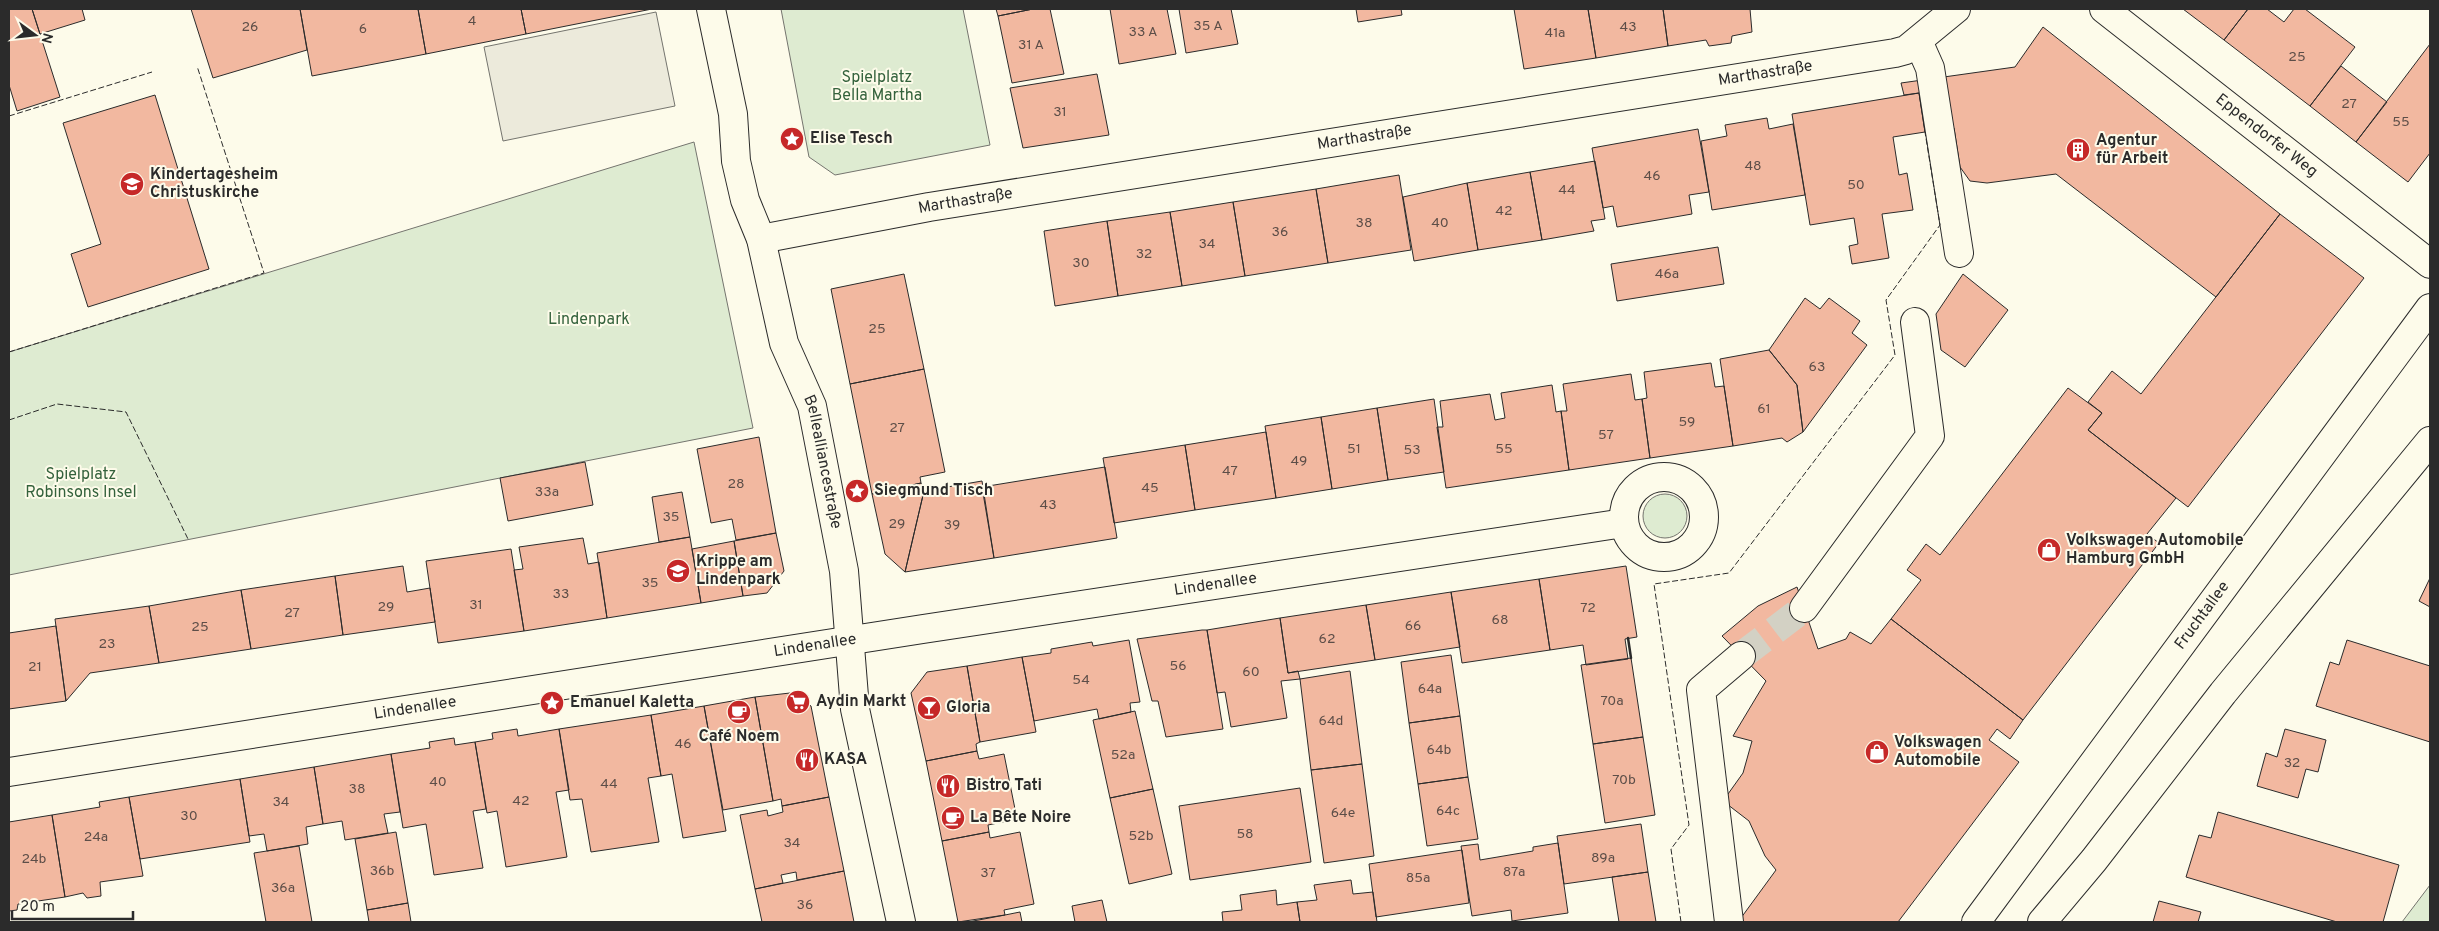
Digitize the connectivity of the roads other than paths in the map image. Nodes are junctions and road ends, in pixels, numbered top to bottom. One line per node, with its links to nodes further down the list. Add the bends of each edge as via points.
1 (711, 9): 5 (street, Bellealliancestraße, via 733,114 736,161 745,200)
2 (1956, 9): 4 (street, Marthastraße)
3 (2104, 9): 7 (street, Eppendorfer Weg)
4 (1918, 41): 5 (street, Marthastraße, via 1895,53 938,206); 6 (street, via 1930,68)
5 (761, 239): 13 (street, Bellealliancestraße, via 784,343 812,406 844,571)
6 (1959, 253)
7 (2430, 264)
8 (2430, 308): 18 (street, Fruchtallee)
9 (1915, 322): 12 (street, via 1930,436)
10 (2430, 441): 19 (street, via 2223,693)
11 (1624, 523): 13 (street, Lindenallee)
12 (1804, 608)
13 (850, 640): 15 (street, Lindenallee); 16 (street, Bellealliancestraße, via 855,709)
14 (1741, 656): 17 (street, via 1701,690)
15 (9, 772)
16 (901, 922)
17 (1728, 922)
18 (1976, 922)
19 (2042, 922)

